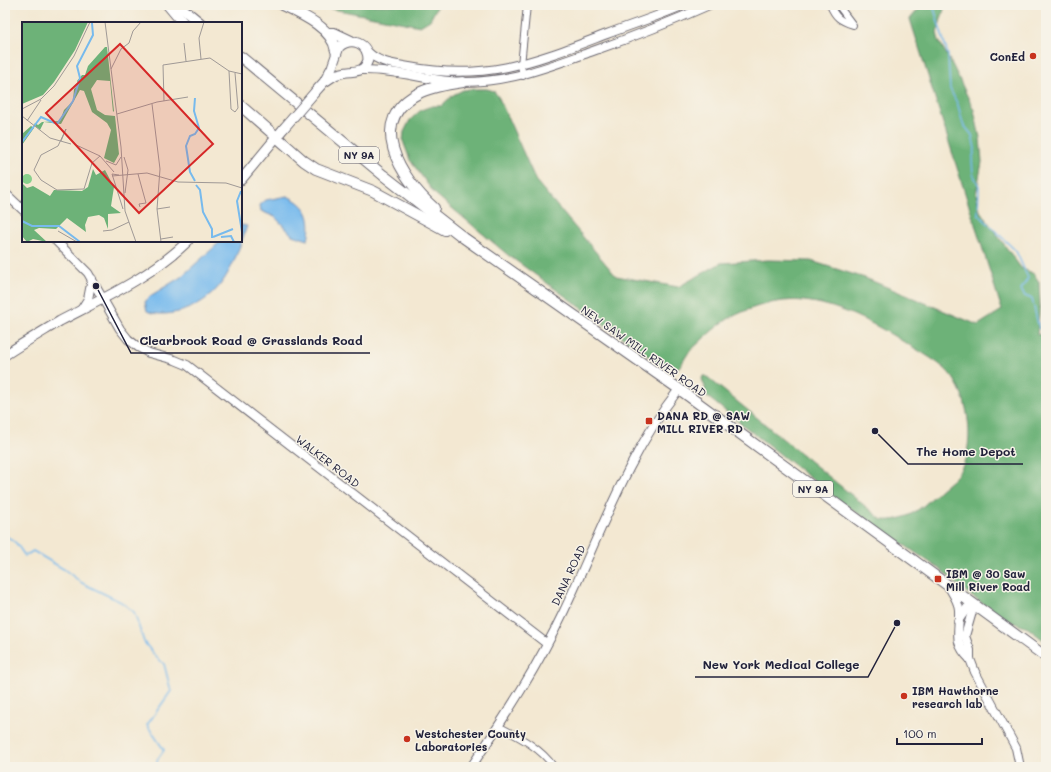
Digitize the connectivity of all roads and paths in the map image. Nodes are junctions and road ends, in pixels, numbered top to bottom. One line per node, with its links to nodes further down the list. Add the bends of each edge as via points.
1 (168, 5): 9 (main road)
2 (178, 5): 10 (main road)
3 (282, 5): 11 (main road)
4 (527, 5): 16 (street)
5 (684, 5): 16 (street)
6 (710, 5): 19 (street)
7 (830, 5): 8 (street, via 842,22 853,25)
8 (838, 5)
9 (182, 22)
10 (199, 22)
11 (328, 34): 12 (main road); 14 (main road, via 335,45)
12 (351, 41): 13 (main road, via 359,43); 14 (main road, via 342,44)
13 (368, 52): 16 (street, via 385,63 439,72 479,72); 17 (main road, via 368,60)
14 (335, 55): 18 (main road, via 341,69); 20 (main road)
15 (242, 58): 29 (main road, NY 9A, via 383,175)
16 (521, 65): 19 (street)
17 (362, 70): 18 (main road); 21 (street, via 394,71 431,79)
18 (346, 72): 20 (main road)
19 (523, 76): 21 (street)
20 (324, 82): 23 (main road, bridge)
21 (463, 82): 29 (main road, via 435,87 409,100 400,108 394,119 391,131 392,144 402,171 414,187)
22 (242, 107): 23 (main road)
23 (276, 137): 24 (main road); 29 (main road, via 316,169 397,203)
24 (242, 179)
25 (5, 193): 26 (street)
26 (22, 209)
27 (57, 242): 30 (street, WALKER ROAD)
28 (187, 242): 31 (main road, via 163,261)
29 (480, 250): 34 (main road, NEW SAW MILL RIVER ROAD / NY 9A)
30 (92, 279): 31 (street, WALKER ROAD); 32 (street, via 88,299)
31 (104, 299): 32 (main road); 38 (street, WALKER ROAD, via 120,329 138,347 187,366)
32 (81, 310): 33 (main road)
33 (5, 355)
34 (679, 389): 35 (main road, NEW SAW MILL RIVER ROAD / NY 9A); 38 (street, DANA ROAD, via 651,428 641,447 563,613)
35 (949, 587): 36 (main road, NY 9A); 37 (street, via 959,609)
36 (974, 605): 37 (street, via 968,608); 39 (main road, NY 9A); 40 (street, via 966,627)
37 (958, 621): 40 (street, via 957,638 962,651)
38 (546, 643): 41 (street, DANA ROAD, via 530,677)
39 (1046, 657)
40 (970, 659): 44 (street, via 1016,748)
41 (498, 726): 42 (street, DANA ROAD); 43 (street, via 540,751)
42 (471, 767)
43 (554, 767)
44 (1020, 767)

